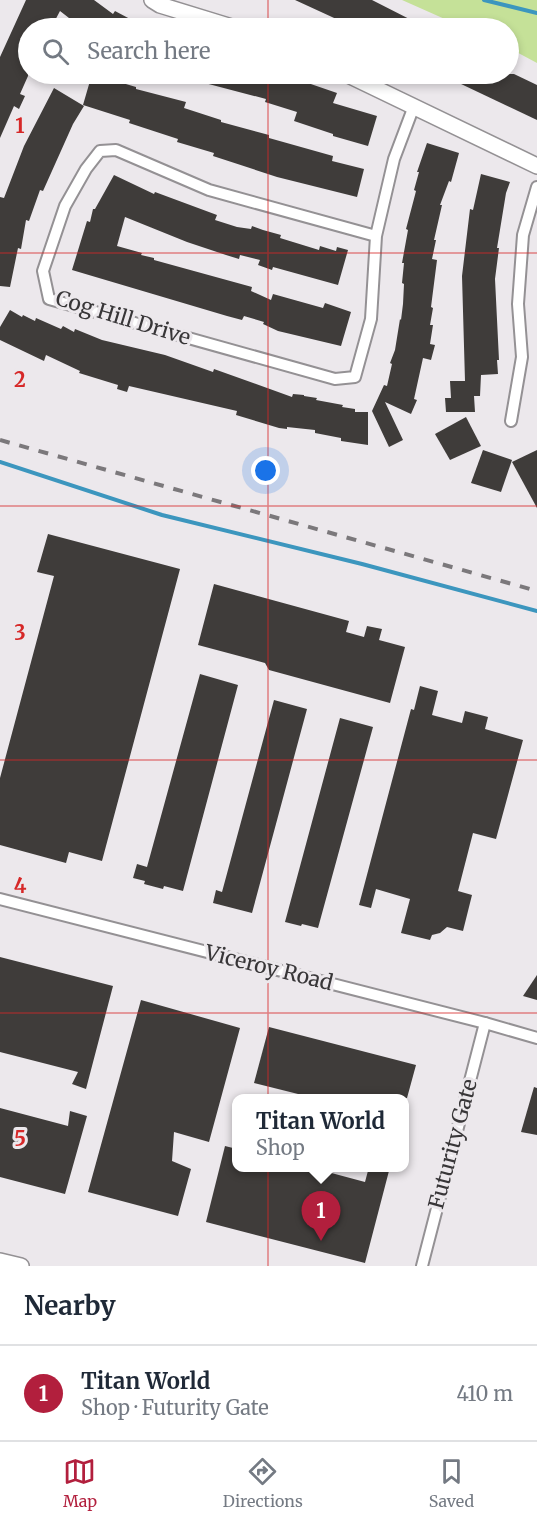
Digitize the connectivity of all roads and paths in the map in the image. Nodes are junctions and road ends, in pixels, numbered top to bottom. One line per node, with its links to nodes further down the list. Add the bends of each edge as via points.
1 (152, 0): 2 (street)
2 (204, 18)
3 (367, 84): 4 (street)
4 (414, 106): 5 (street); 7 (street, Cog Hill Drive, via 394,159)
5 (537, 166)
6 (537, 187): 8 (street, via 523,235 518,304 522,357)
7 (376, 236): 7 (street, Cog Hill Drive, via 371,319 355,377 335,379 49,299 43,271 65,206 100,151 116,150 209,190)
8 (511, 421)
9 (0, 899): 10 (street, Viceroy Road)
10 (485, 1023): 11 (street, Viceroy Road); 14 (street, Futurity Gate)
11 (537, 1038)
12 (0, 1261): 13 (street)
13 (21, 1266)
14 (422, 1266)

